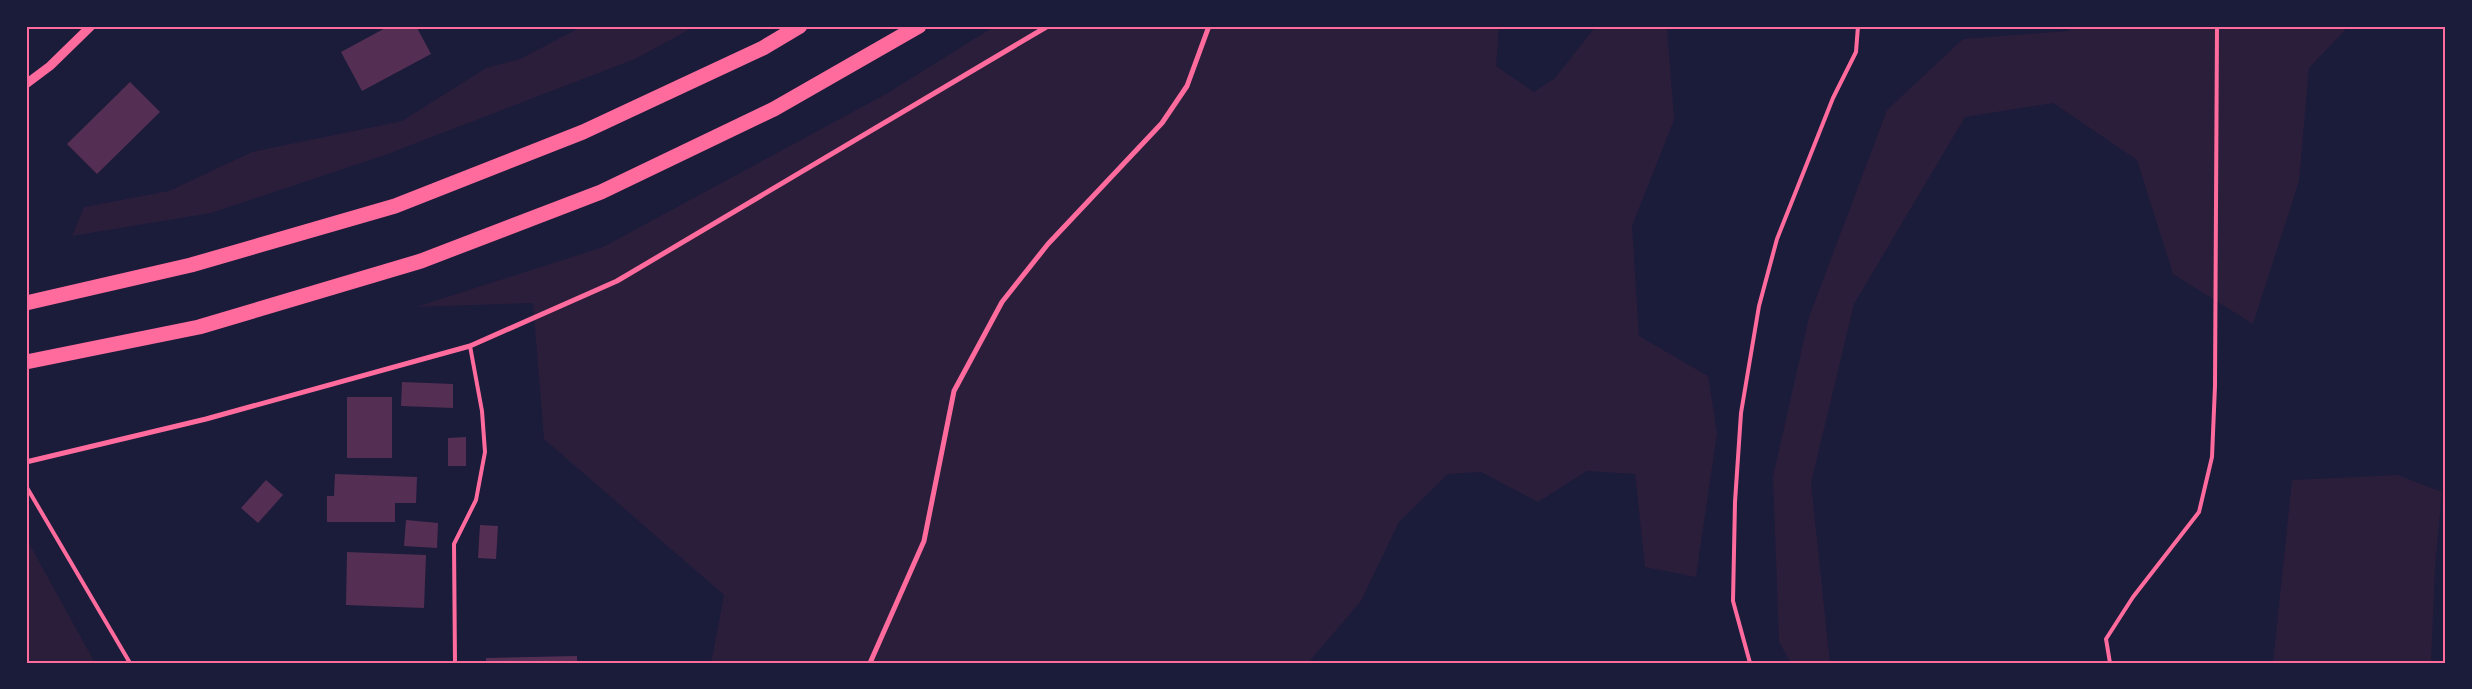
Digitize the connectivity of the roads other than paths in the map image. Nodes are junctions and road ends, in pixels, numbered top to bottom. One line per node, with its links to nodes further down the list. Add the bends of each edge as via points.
1 (91, 26): 8 (street, via 50,66)
2 (800, 26): 9 (highway, via 763,48 583,132 395,206 191,266)
3 (919, 26): 11 (highway, via 774,109 618,184 421,261 199,327)
4 (1048, 26): 10 (street, via 618,281)
5 (1209, 26): 16 (street, via 1186,86 1162,123 1042,251 1002,302 954,391 924,542)
6 (1858, 26): 17 (lane, via 1856,52 1833,98 1777,240 1759,306 1741,412 1733,601)
7 (2217, 26): 18 (lane, via 2212,457 2199,512 2133,596 2106,640)
8 (26, 84)
9 (26, 304)
10 (470, 346): 12 (street, via 206,419); 15 (lane, via 482,411 485,452 476,500 454,544)
11 (26, 362)
12 (26, 462)
13 (26, 486): 14 (lane)
14 (130, 663)
15 (455, 663)
16 (870, 663)
17 (1750, 663)
18 (2110, 663)

